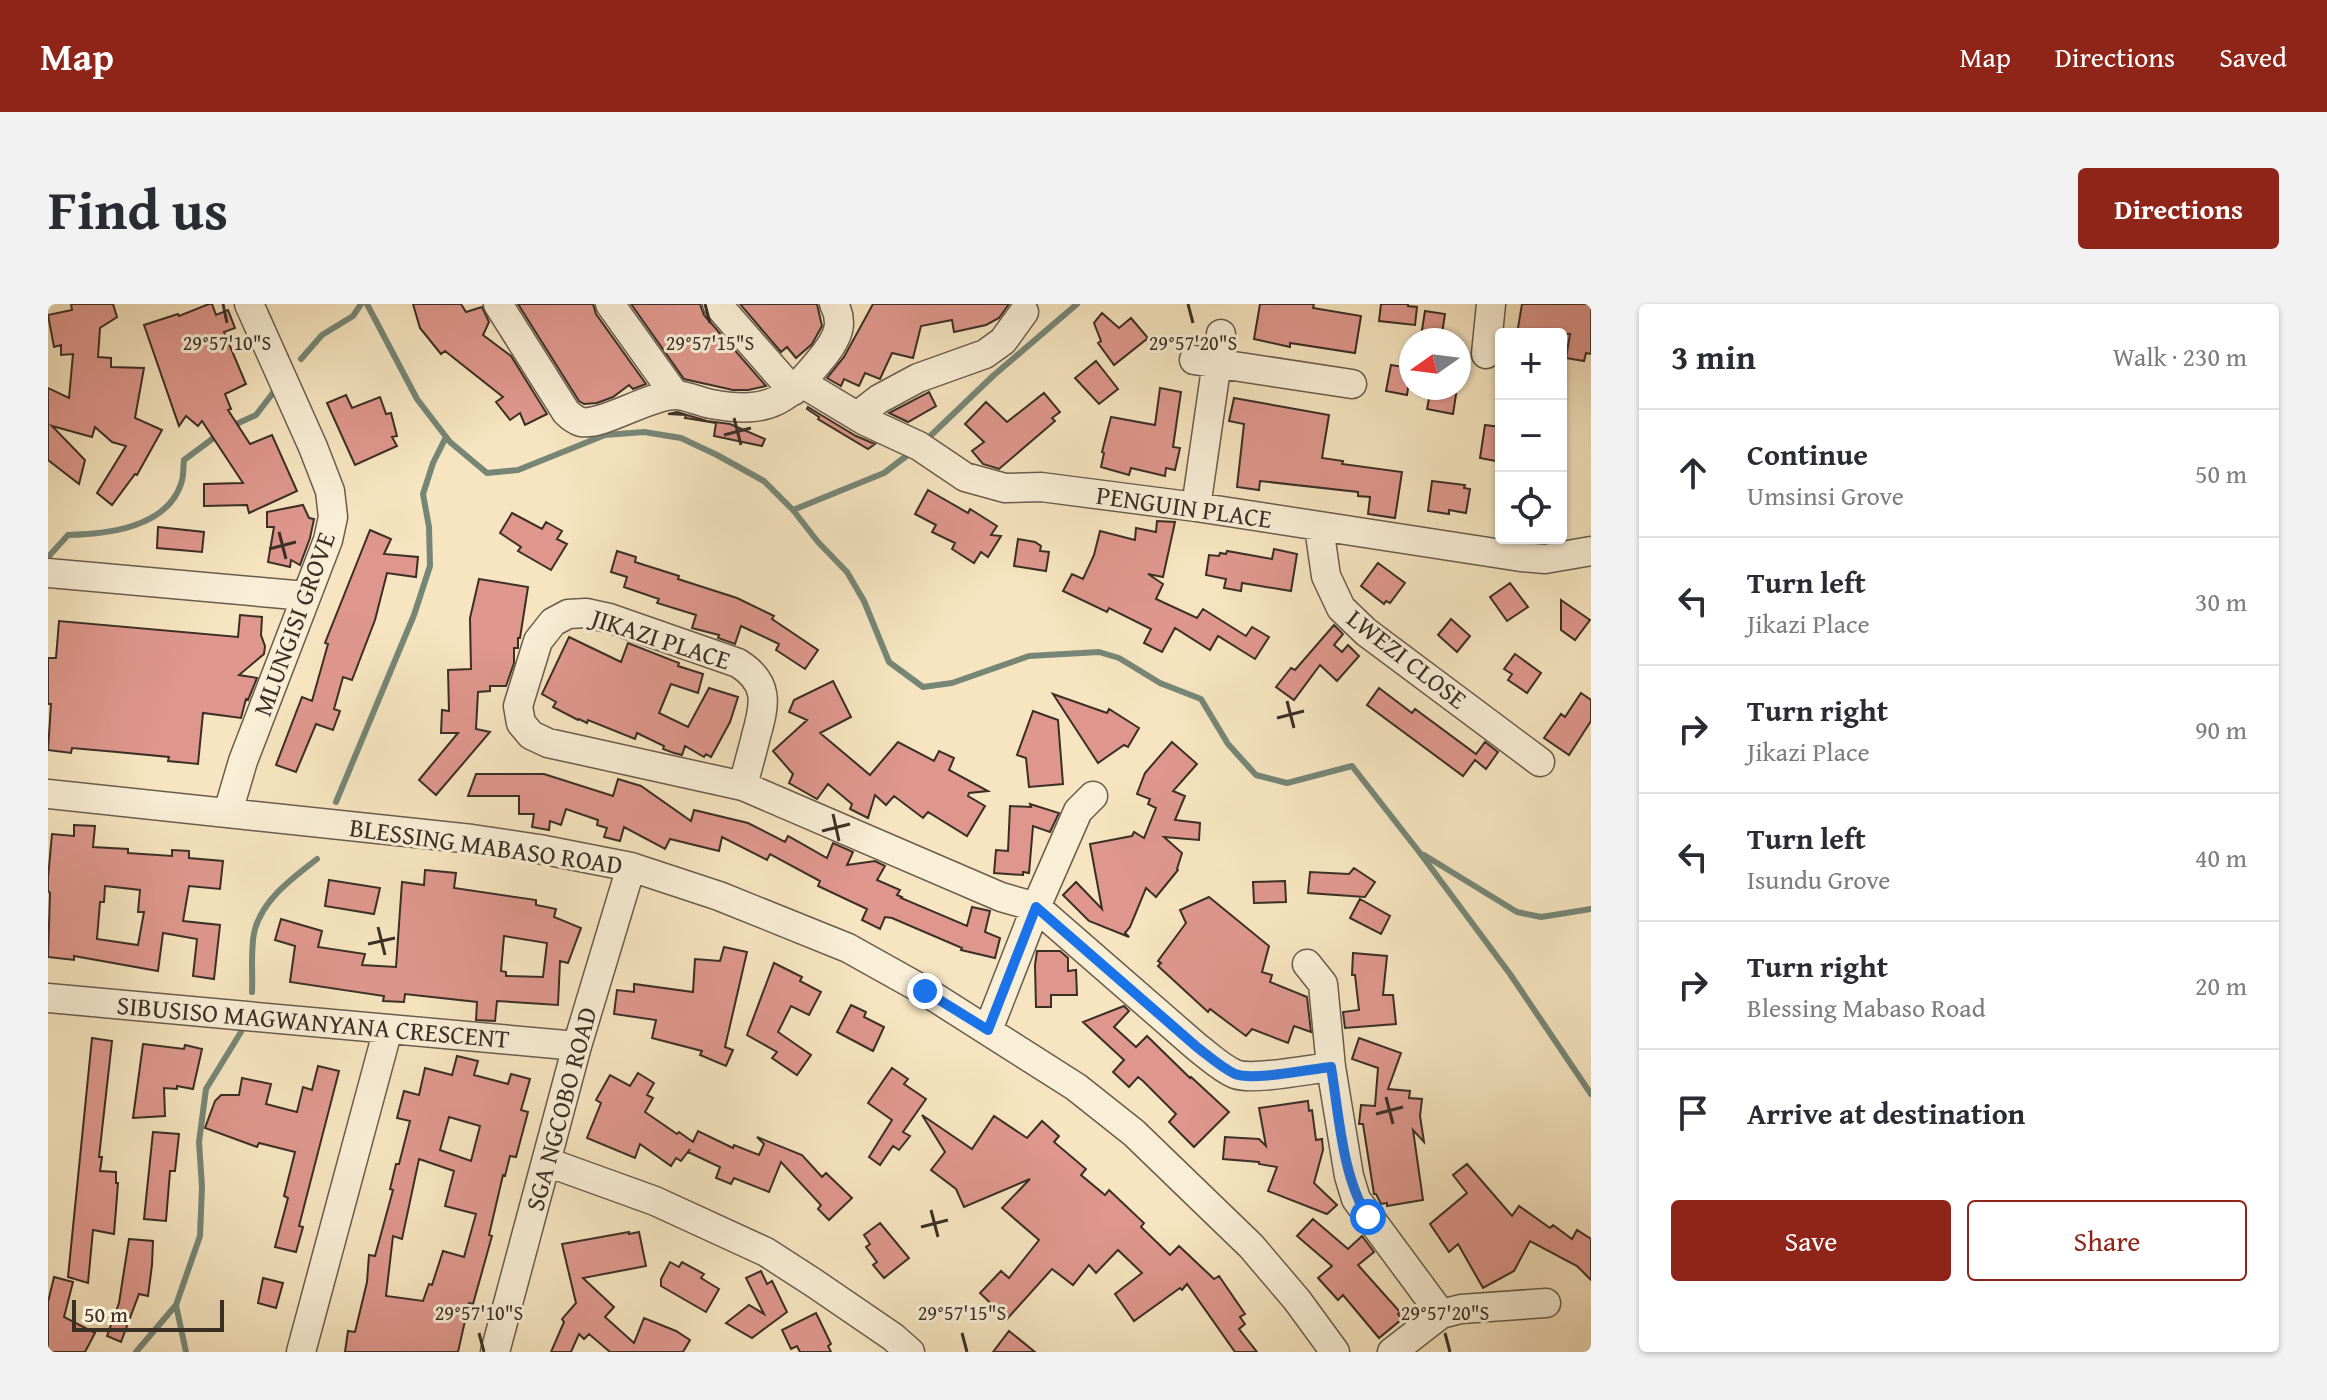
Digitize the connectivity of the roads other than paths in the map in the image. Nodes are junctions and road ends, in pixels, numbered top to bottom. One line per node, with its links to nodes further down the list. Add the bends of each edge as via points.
1 (249, 304): 19 (street, MLUNGISI GROVE, via 330,491 333,517 328,540)
2 (498, 304): 13 (street, via 566,412 578,421 593,422)
3 (610, 304): 13 (street)
4 (717, 304): 12 (street, PENGUIN PLACE)
5 (834, 304): 12 (street, via 840,331)
6 (1491, 304): 9 (street)
7 (1024, 312): 14 (street, via 1003,341 985,354 918,378)
8 (1221, 334): 10 (street)
9 (1486, 354)
10 (1206, 362): 11 (street); 15 (street)
11 (1352, 384)
12 (797, 387): 13 (street, via 776,402 752,408); 14 (street, PENGUIN PLACE)
13 (675, 395)
14 (857, 416): 15 (street, PENGUIN PLACE, via 919,446 965,477 1005,488 1041,487)
15 (1196, 507): 16 (street, PENGUIN PLACE)
16 (1319, 527): 17 (street, PENGUIN PLACE, via 1521,557 1545,559); 20 (street, LWEZI CLOSE, via 1326,576 1341,608)
17 (1591, 551)
18 (48, 573): 19 (street)
19 (306, 596): 24 (street, MLUNGISI GROVE)
20 (1540, 762)
21 (743, 786): 21 (street, JIKAZI PLACE, via 764,707 753,672 586,613 553,622 538,641 518,706 521,723 531,735); 26 (street, JIKAZI PLACE, via 1001,897)
22 (48, 794): 24 (street, BLESSING MABASO ROAD)
23 (1093, 796): 26 (street, via 1078,811)
24 (228, 812): 25 (street, BLESSING MABASO ROAD, via 472,839)
25 (631, 867): 30 (street, BLESSING MABASO ROAD, via 848,948); 31 (street, SGA NGCOBO ROAD)
26 (1036, 907): 30 (street); 32 (street, JIKAZI PLACE, via 1221,1066 1238,1075)
27 (1307, 964): 32 (street, via 1323,984)
28 (49, 1007): 29 (street, SIBUSISO MAGWANYANA CRESCENT)
29 (388, 1029): 31 (street, SIBUSISO MAGWANYANA CRESCENT); 36 (street)
30 (988, 1030): 39 (street, BLESSING MABASO ROAD, via 1076,1087 1134,1133 1251,1246)
31 (577, 1046): 33 (street, SGA NGCOBO ROAD)
32 (1331, 1067): 35 (street, via 1356,1199)
33 (547, 1162): 37 (street, SGA NGCOBO ROAD); 38 (street, via 655,1201 766,1252)
34 (1546, 1303): 35 (street)
35 (1441, 1314): 40 (street)
36 (301, 1352)
37 (495, 1352)
38 (910, 1352)
39 (1335, 1352)
40 (1392, 1352)

